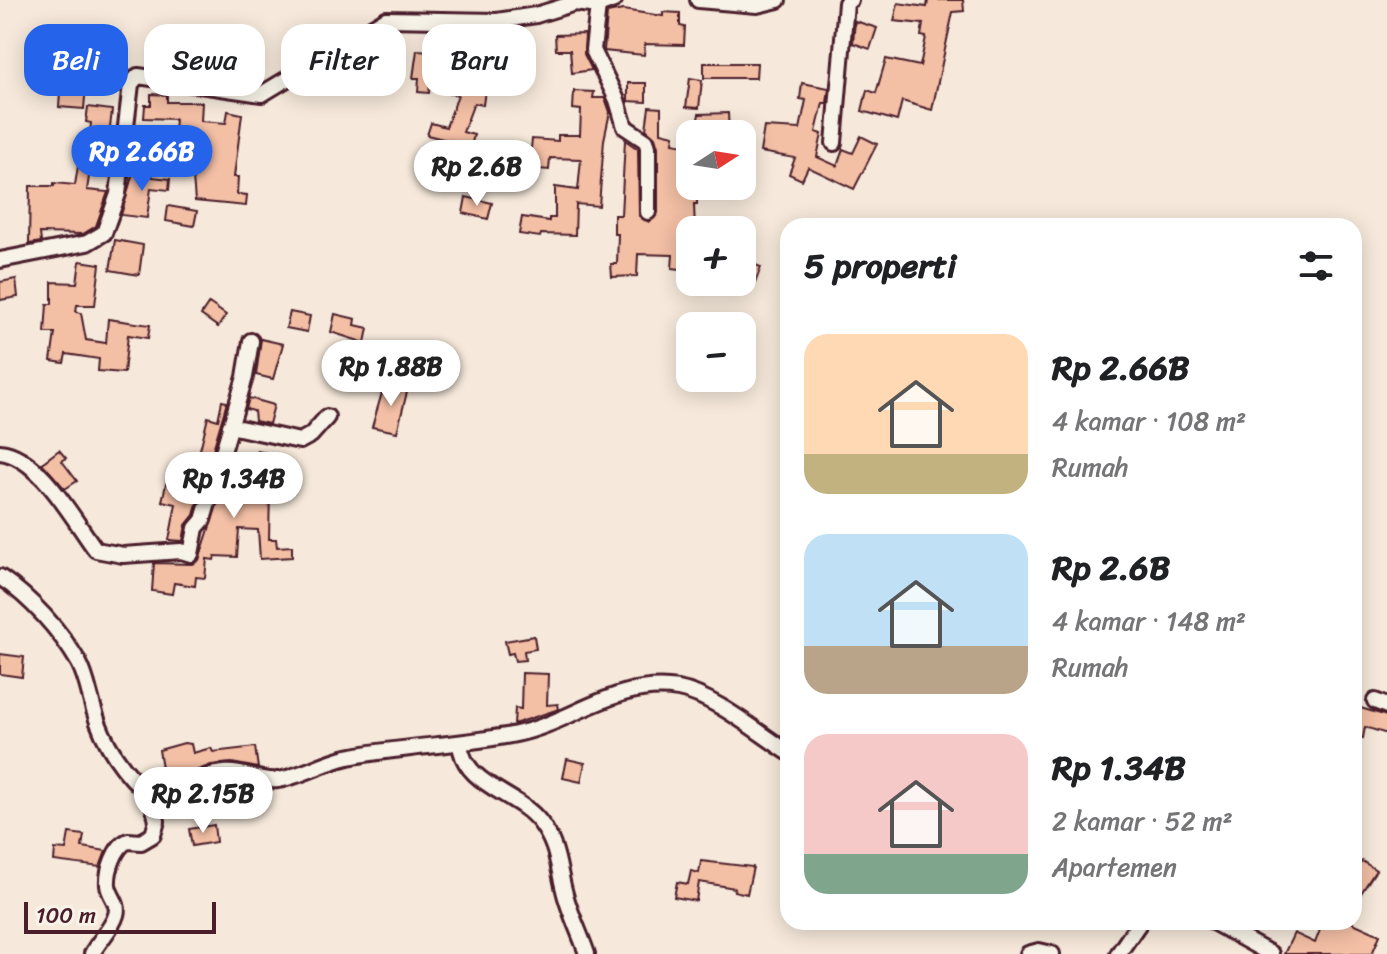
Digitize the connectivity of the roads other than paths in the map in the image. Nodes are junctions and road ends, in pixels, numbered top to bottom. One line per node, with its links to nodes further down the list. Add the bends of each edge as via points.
1 (614, 0): 6 (street)
2 (698, 0): 3 (street, via 757,5)
3 (778, 0)
4 (850, 0): 7 (street)
5 (575, 2): 6 (street); 9 (street, via 497,21 386,19 262,94 135,78 118,194 104,233 87,243)
6 (598, 6): 8 (street, via 593,50 625,127 648,147)
7 (834, 143)
8 (648, 212)
9 (0, 260)
10 (251, 341): 12 (street)
11 (327, 417): 12 (street, via 300,441)
12 (230, 426): 13 (street, via 191,554 96,550 80,522 33,468)
13 (0, 452)
14 (0, 577): 17 (street, via 41,614 70,651 107,743)
15 (460, 744): 16 (street, via 530,731 625,692 668,688 704,699); 17 (street, via 353,755 280,779 217,773 168,796); 21 (street, via 469,772 527,809 557,848 564,892)
16 (780, 747)
17 (151, 796): 20 (street, via 157,821 153,835 119,849 108,884 116,915)
18 (1134, 930): 24 (street)
19 (1228, 930): 25 (street)
20 (92, 954)
21 (587, 954)
22 (1028, 954): 23 (street)
23 (1052, 954)
24 (1118, 954)
25 (1271, 954)

